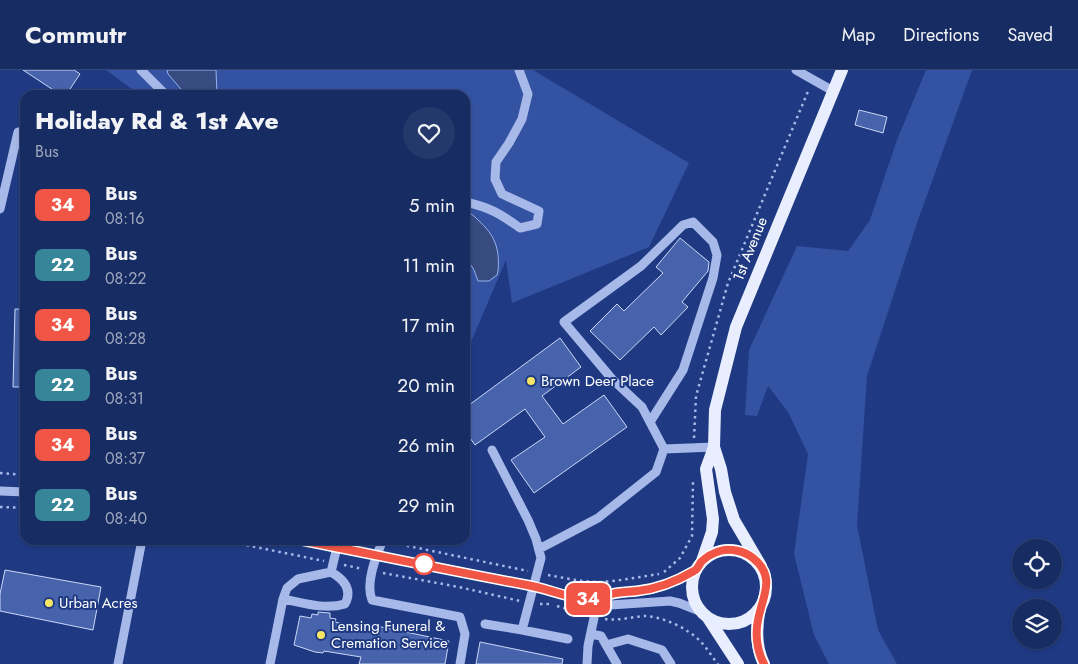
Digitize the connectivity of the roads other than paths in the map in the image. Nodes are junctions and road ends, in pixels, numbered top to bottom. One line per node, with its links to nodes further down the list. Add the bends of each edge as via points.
1 (141, 70): 5 (street)
2 (519, 70): 8 (street, via 528,94 522,119 496,162 495,179 502,194 539,211 537,224 520,228 485,206)
3 (796, 70): 6 (street)
4 (842, 70): 6 (main road, 1st Avenue)
5 (161, 90)
6 (833, 91): 11 (main road, 1st Avenue, via 736,327 715,410)
7 (18, 132): 9 (street)
8 (470, 203)
9 (0, 209)
10 (650, 422): 10 (street, via 683,370 713,278 717,255 713,242 694,222 683,225 641,266 564,322 642,407); 12 (street)
11 (714, 447): 12 (street); 22 (main road, 1st Avenue, via 706,470 712,532); 23 (main road, 1st Avenue, via 734,520)
12 (664, 449): 20 (street, via 656,472 598,518)
13 (492, 450): 20 (street, via 528,520)
14 (0, 491): 15 (street)
15 (20, 492)
16 (141, 545): 35 (street)
17 (326, 545): 19 (street)
18 (380, 545): 21 (street)
19 (337, 547): 21 (street); 24 (street)
20 (539, 550): 25 (street, via 541,558)
21 (376, 554): 25 (street); 37 (street, via 369,592 372,600 460,616 465,634)
22 (699, 566): 23 (main road, via 711,554 733,550 744,552); 27 (street, via 652,589 611,594); 29 (main road, via 692,581 692,592)
23 (761, 566): 28 (main road, via 767,587)
24 (331, 572): 26 (street, via 298,580 288,588); 26 (street, via 346,585 349,593 345,604 319,606)
25 (532, 586): 27 (street, via 573,597); 31 (street)
26 (283, 599): 36 (street)
27 (598, 599): 29 (street, via 610,605 670,601); 32 (street)
28 (760, 608): 29 (main road, via 742,622 730,624 719,623); 42 (main road, via 756,632)
29 (705, 615): 41 (main road)
30 (485, 624): 31 (street)
31 (522, 630): 33 (street)
32 (591, 634): 34 (street, via 601,636); 38 (street)
33 (568, 639)
34 (606, 645): 39 (street); 40 (street, via 628,640 662,650)
35 (118, 664)
36 (270, 664)
37 (460, 664)
38 (587, 664)
39 (618, 664)
40 (671, 664)
41 (738, 664)
42 (764, 664)

